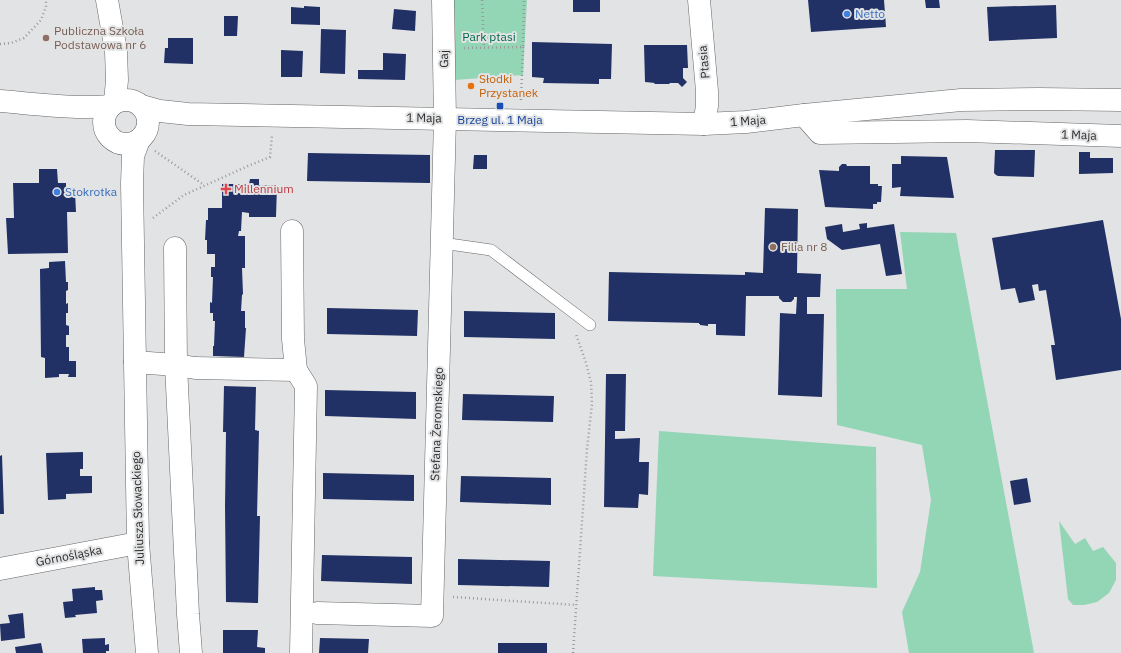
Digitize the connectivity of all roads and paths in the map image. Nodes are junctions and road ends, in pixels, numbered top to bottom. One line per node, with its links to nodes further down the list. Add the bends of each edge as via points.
1 (46, 0): 7 (path, via 41,20 24,38)
2 (107, 0): 13 (street, via 116,51)
3 (443, 0): 10 (street, Gaj)
4 (482, 0): 9 (path)
5 (524, 0): 8 (path)
6 (699, 0): 18 (street, Ptasia, via 707,91)
7 (0, 44)
8 (523, 47): 9 (path); 17 (path)
9 (484, 48): 10 (path)
10 (444, 49): 16 (street, Gaj)
11 (1121, 100): 15 (street, 1 Maja, via 961,100)
12 (0, 101): 13 (street, 1 Maja)
13 (121, 108): 14 (street, 1 Maja); 21 (street, via 145,110 149,125); 22 (street, via 107,133)
14 (188, 114): 16 (street, 1 Maja); 21 (street, 1 Maja, via 157,122)
15 (804, 115): 18 (street, 1 Maja); 20 (street, 1 Maja, via 820,133 966,131)
16 (445, 119): 17 (street, 1 Maja); 27 (street, Stefana Żeromskiego)
17 (520, 120): 18 (street, 1 Maja)
18 (704, 124)
19 (272, 135): 24 (path, via 270,157)
20 (1121, 136)
21 (145, 140): 22 (street, via 127,144); 23 (street, Juliusza Słowackiego, via 133,156); 24 (path)
22 (118, 142): 23 (street, Juliusza Słowackiego)
23 (132, 183): 31 (street, Juliusza Słowackiego)
24 (204, 185): 25 (path, via 184,195)
25 (151, 220)
26 (292, 231): 33 (street, via 293,339)
27 (442, 243): 29 (lane, via 491,250); 36 (street, Stefana Żeromskiego)
28 (175, 248): 32 (street)
29 (566, 307): 30 (lane); 37 (path, via 586,363 591,382 592,404)
30 (590, 325)
31 (135, 362): 32 (street); 34 (street, Juliusza Słowackiego)
32 (176, 365): 33 (street, via 195,368); 40 (street)
33 (296, 370): 41 (street, via 306,386)
34 (138, 542): 35 (street, Górnośląska); 39 (street, Juliusza Słowackiego)
35 (0, 570)
36 (432, 596): 37 (path); 38 (street, Stefana Żeromskiego, via 432,616)
37 (576, 606): 42 (path)
38 (318, 613)
39 (147, 653)
40 (191, 653)
41 (300, 653)
42 (574, 653)

